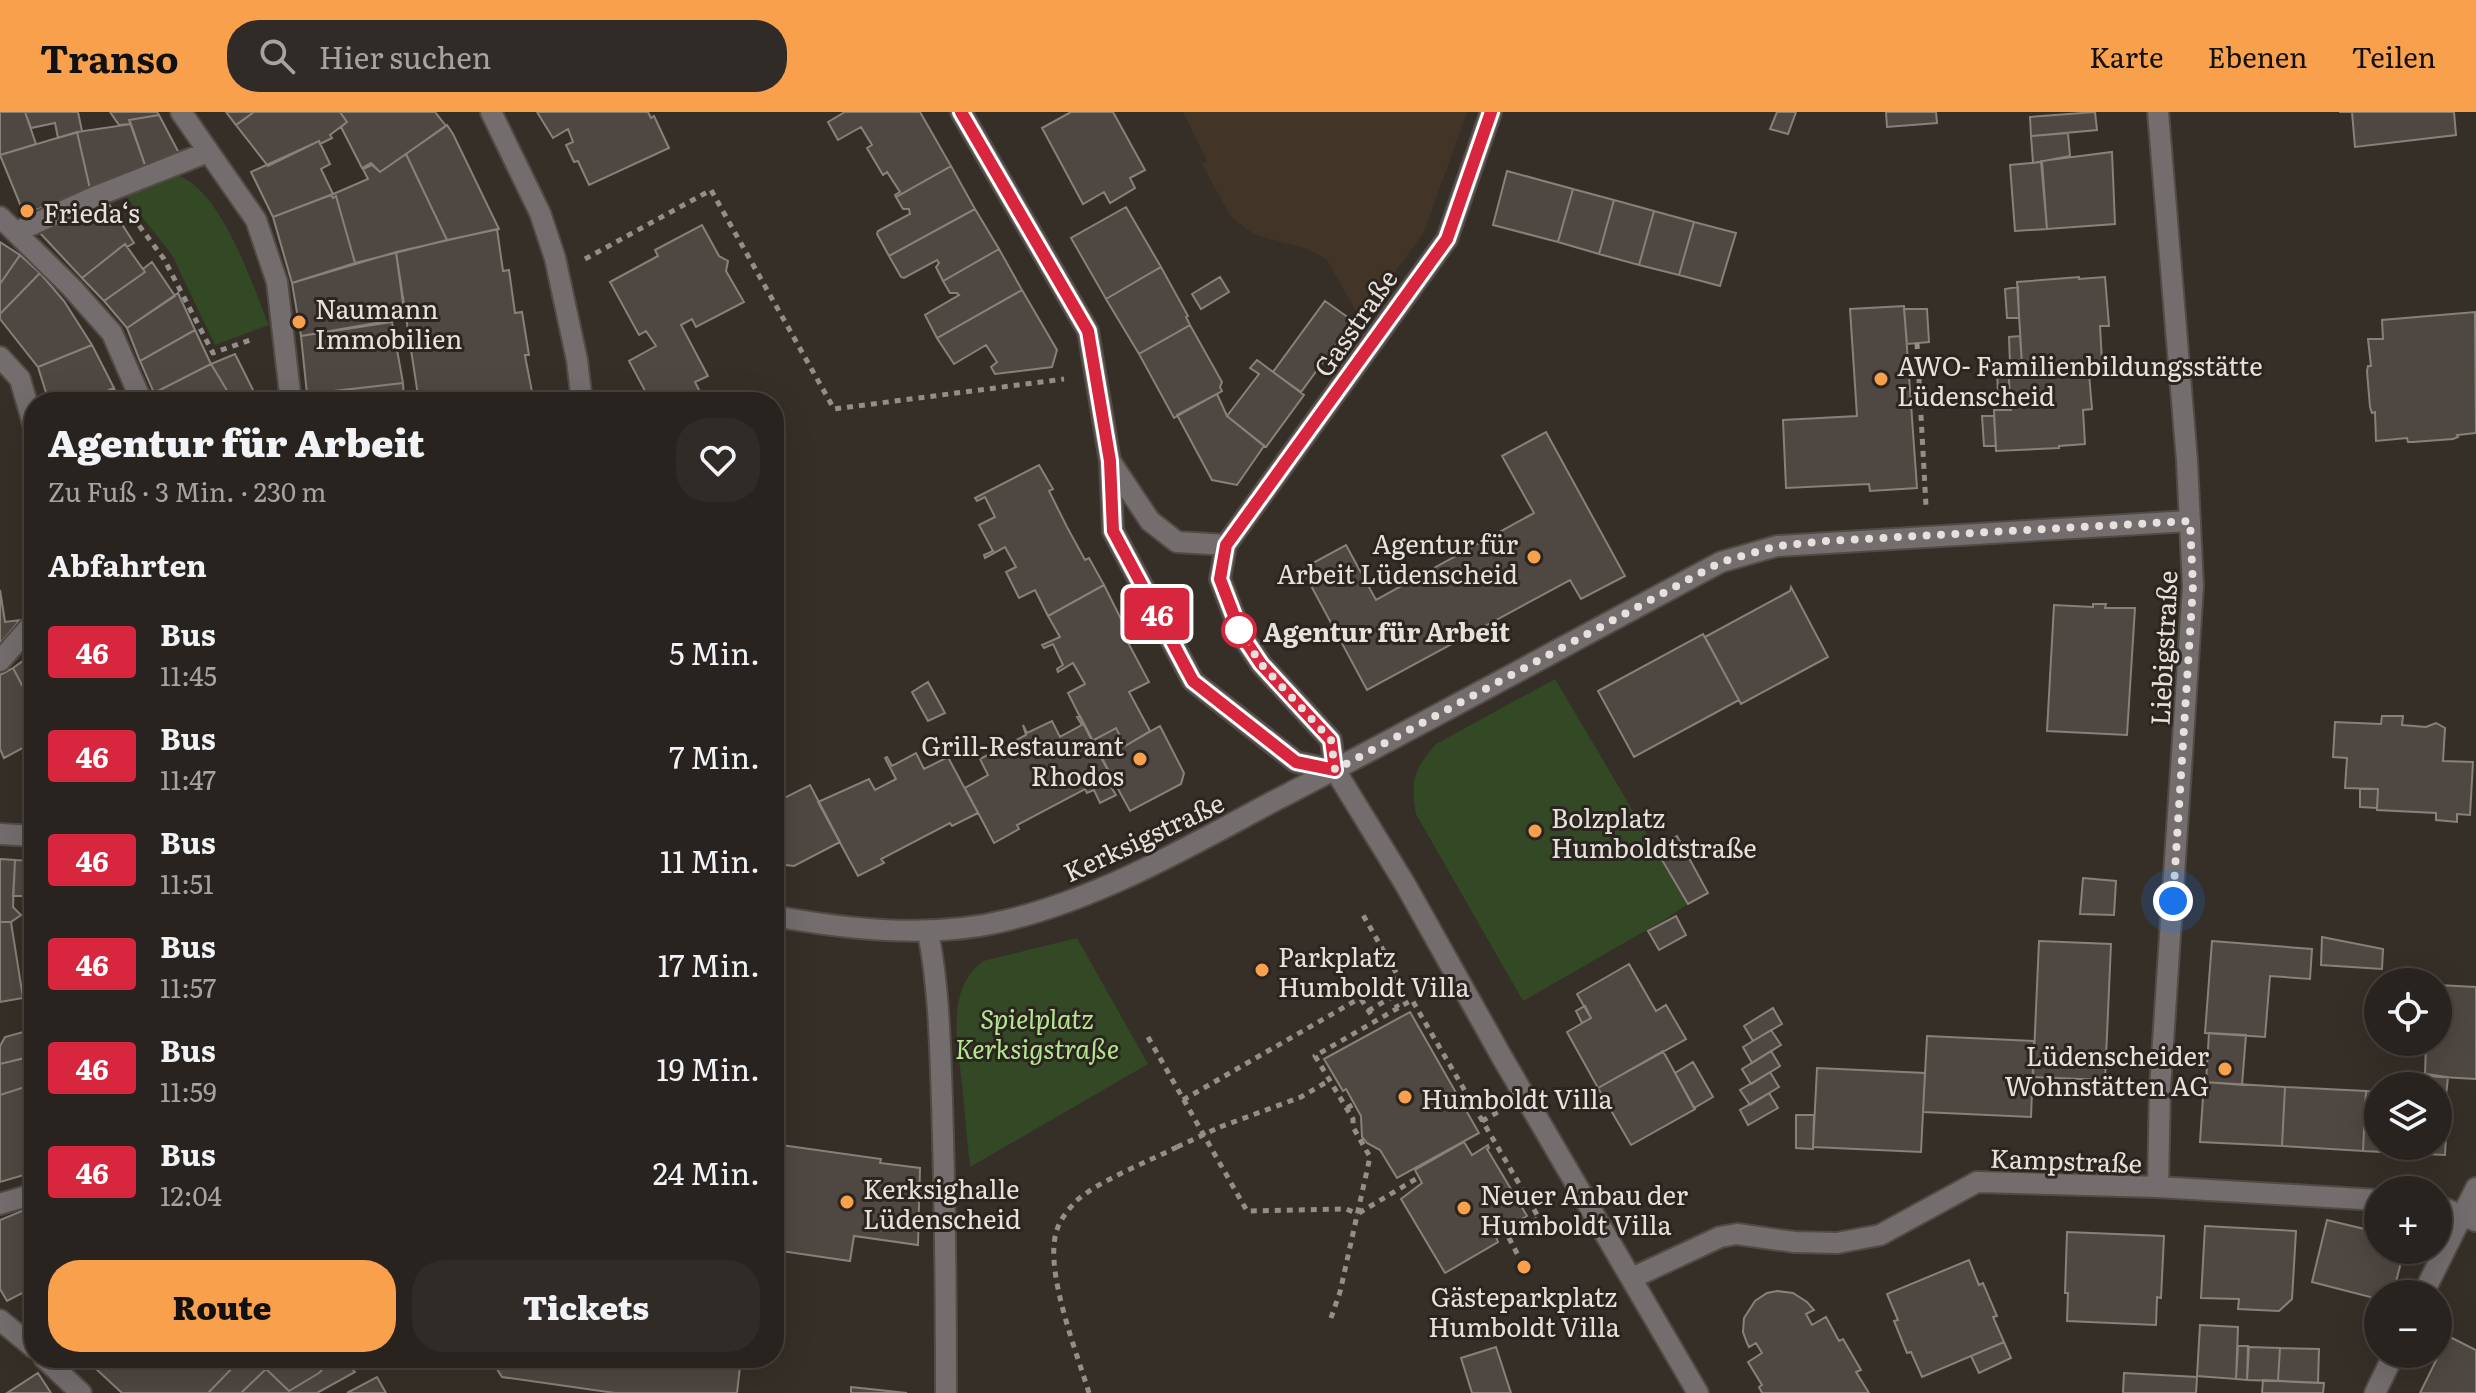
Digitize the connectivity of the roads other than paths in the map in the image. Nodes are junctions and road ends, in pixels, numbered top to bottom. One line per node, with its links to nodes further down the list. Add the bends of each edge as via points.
1 (181, 112): 6 (street)
2 (491, 112): 12 (street, via 540,213 555,258)
3 (961, 112): 14 (street, via 1088,331)
4 (1491, 112): 16 (street, Gasstraße, via 1447,239)
5 (2158, 112): 15 (street, Liebigstraße)
6 (208, 152): 8 (street); 11 (street, via 256,220 277,282)
7 (0, 217): 8 (street)
8 (16, 232): 10 (street, via 112,333)
9 (0, 357): 13 (street, via 20,379)
10 (138, 392)
11 (290, 392)
12 (581, 392)
13 (24, 393)
14 (1110, 461): 16 (street, via 1150,521 1177,542); 19 (street, via 1113,531 1193,681 1296,762)
15 (2190, 521): 19 (street, Kerksigstraße, via 1777,546 1721,562); 24 (street, Liebigstraße, via 2193,586)
16 (1226, 545): 19 (street, via 1220,579 1241,634 1261,664 1331,740)
17 (24, 633): 18 (street)
18 (0, 661)
19 (1335, 770): 23 (street, Kerksigstraße, via 1124,880 1007,921); 30 (street)
20 (0, 834): 21 (street)
21 (24, 835)
22 (784, 917): 23 (street, Kerksigstraße)
23 (928, 932): 37 (street, via 937,984 941,1083)
24 (2158, 1187): 27 (street, Kampstraße); 30 (street, Kampstraße, via 1977,1182 1880,1235 1837,1243 1737,1234)
25 (2476, 1188): 29 (street)
26 (24, 1197): 28 (street)
27 (2364, 1199)
28 (0, 1204)
29 (2469, 1219): 31 (street)
30 (1632, 1278): 38 (street)
31 (2432, 1280)
32 (0, 1320): 33 (street)
33 (24, 1340)
34 (55, 1368): 36 (street)
35 (2387, 1368): 39 (street)
36 (81, 1393)
37 (946, 1393)
38 (1698, 1393)
39 (2375, 1393)

